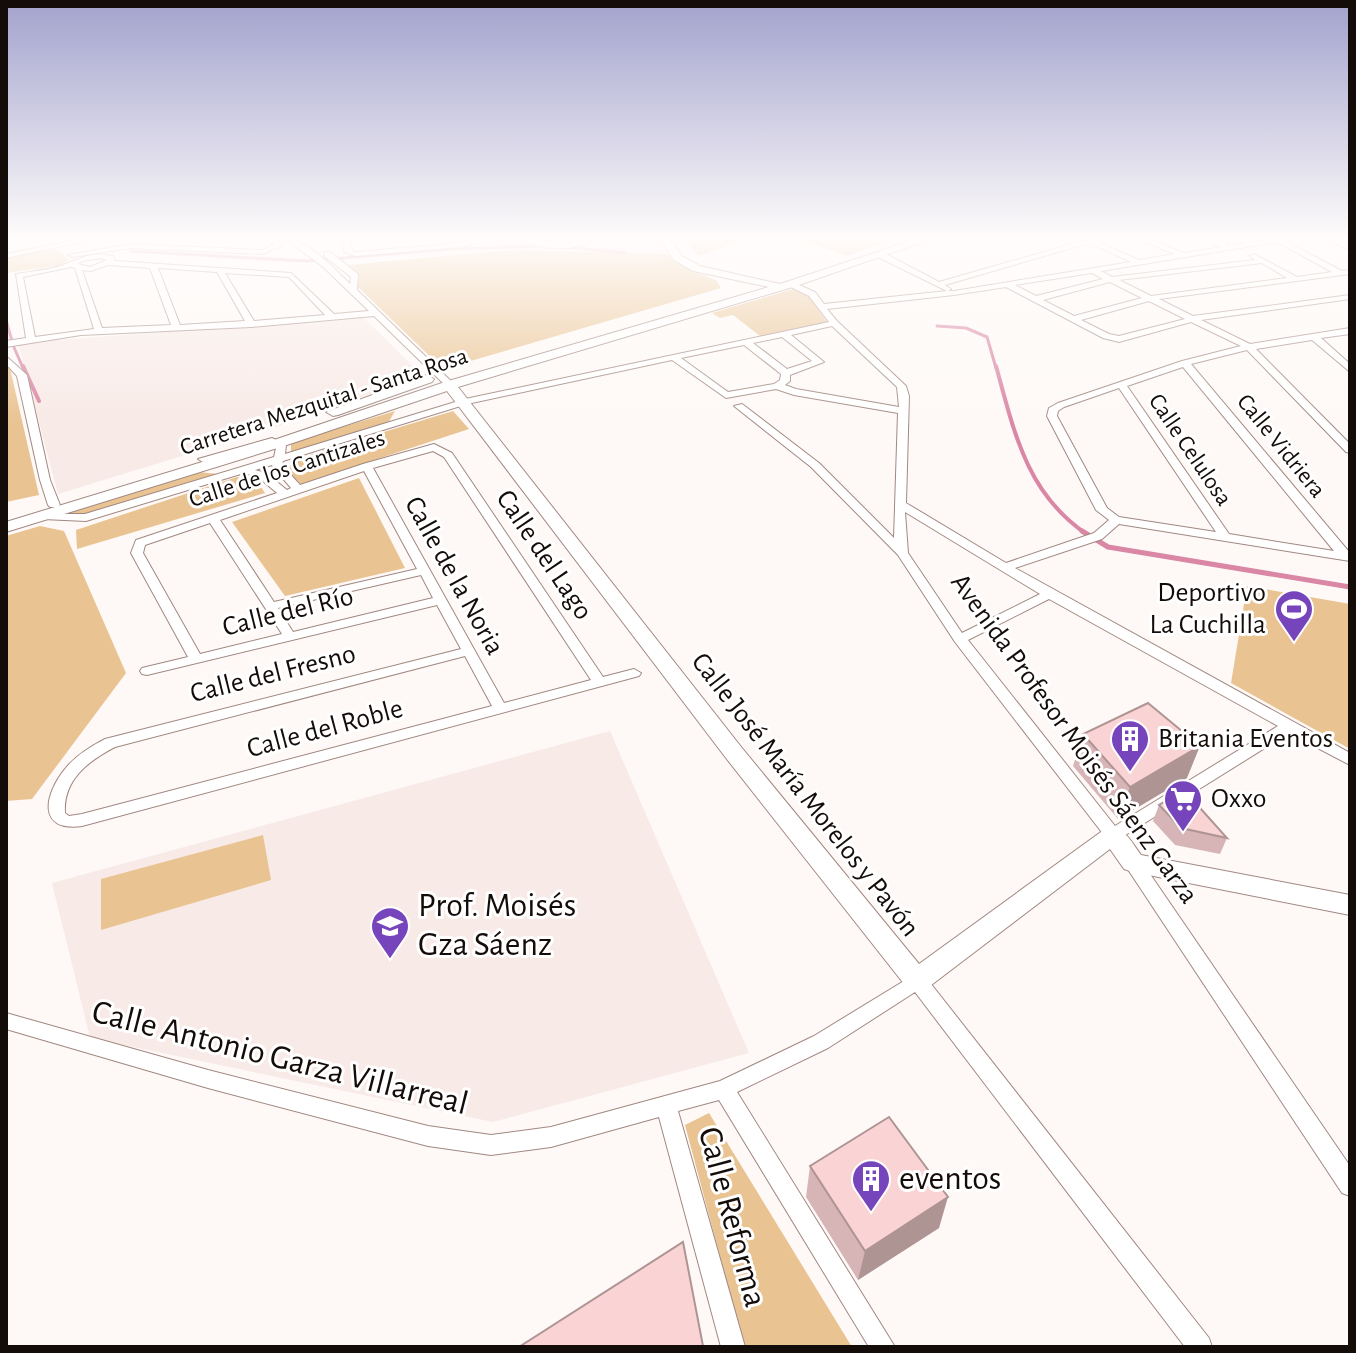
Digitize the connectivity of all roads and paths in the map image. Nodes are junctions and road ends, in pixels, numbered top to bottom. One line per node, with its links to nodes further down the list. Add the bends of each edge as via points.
1 (24, 300): 27 (street)
2 (88, 300): 23 (street)
3 (166, 300): 22 (street)
4 (237, 300): 21 (street)
5 (316, 300): 17 (street)
6 (364, 300): 16 (street, Calle José María Morelos y Pavón)
7 (699, 300): 36 (main road, Carretera Mezquital - Santa Rosa)
8 (726, 300): 36 (main road, Carretera Mezquital - Santa Rosa)
9 (816, 300): 15 (street)
10 (885, 300): 15 (street)
11 (1038, 300): 18 (street)
12 (1143, 300): 18 (street)
13 (1155, 300): 19 (street)
14 (1328, 300): 19 (street)
15 (820, 307): 20 (street)
16 (377, 313): 17 (street); 36 (street, Calle José María Morelos y Pavón)
17 (331, 316): 21 (street)
18 (1074, 319): 19 (street, via 1111,338 1125,338)
19 (1193, 319): 30 (street)
20 (834, 323): 25 (street); 41 (street, via 901,386)
21 (251, 324): 22 (street)
22 (176, 326): 23 (street)
23 (99, 331): 27 (street)
24 (1350, 331): 26 (street)
25 (784, 334): 28 (street); 35 (street, via 819,362)
26 (1314, 337): 30 (street); 34 (street)
27 (31, 339): 29 (street)
28 (746, 342): 31 (street); 35 (street)
29 (11, 343)
30 (1249, 347): 33 (street); 43 (street)
31 (673, 357): 38 (street, via 722,394); 39 (street)
32 (6, 359): 52 (street, via 22,375)
33 (1185, 363): 37 (street); 59 (street, Calle Vidriera)
34 (1350, 369)
35 (786, 373): 38 (street)
36 (445, 380): 39 (main road, Calle José María Morelos y Pavón); 42 (main road, Carretera Mezquital - Santa Rosa); 46 (main road, Carretera Mezquital - Santa Rosa)
37 (1122, 385): 55 (street, via 1053,410 1097,502); 57 (street, Calle Celulosa)
38 (777, 386): 41 (street)
39 (465, 402): 45 (street); 79 (main road, Calle José María Morelos y Pavón)
40 (739, 406): 58 (street, Avenida Profesor Moisés Sáenz Garza, via 815,465)
41 (902, 411): 51 (street)
42 (279, 443): 45 (street); 46 (main road, Carretera Mezquital - Santa Rosa)
43 (1350, 450)
44 (448, 455): 47 (street, Calle de los Cantizales, via 426,447); 71 (street, Calle del Lago)
45 (277, 459): 48 (street); 49 (street)
46 (208, 461): 48 (street); 52 (main road, Carretera Mezquital - Santa Rosa)
47 (367, 466): 49 (street, Calle de los Cantizales); 61 (street, Calle de la Noria)
48 (242, 470): 50 (street, via 262,475); 52 (street, via 86,518)
49 (298, 489): 50 (street, Calle de los Cantizales)
50 (284, 493): 53 (street, Calle de los Cantizales)
51 (901, 505): 58 (street); 60 (street)
52 (49, 510): 54 (main road, Carretera Mezquital - Santa Rosa); 56 (main road, Carretera Mezquital - Santa Rosa)
53 (212, 517): 64 (street); 68 (street, Calle de los Cantizales, via 140,543 137,553)
54 (6, 519)
55 (1116, 520): 57 (street); 60 (street, via 1093,538)
56 (6, 527)
57 (1225, 537): 59 (street)
58 (902, 553): 66 (street, Avenida Profesor Moisés Sáenz Garza)
59 (1347, 556)
60 (1004, 568): 62 (street)
61 (424, 571): 63 (street, Calle de la Noria); 64 (street)
62 (1049, 594): 66 (street); 73 (street)
63 (441, 600): 65 (street, Calle del Río); 67 (street, Calle de la Noria)
64 (272, 606): 65 (street)
65 (289, 635): 68 (street, Calle del Río)
66 (960, 639): 76 (street, Avenida Profesor Moisés Sáenz Garza)
67 (469, 651): 72 (street, Calle de la Noria); 75 (street, Calle del Fresno, via 121,740 93,753 57,792 56,810)
68 (196, 659): 69 (street, Calle del Río)
69 (147, 671)
70 (634, 673): 71 (street, Calle del Roble)
71 (600, 682): 72 (street, Calle del Roble)
72 (500, 708): 75 (street, Calle del Roble)
73 (1289, 726): 74 (street); 76 (street, Calle Antonio Garza Villarreal)
74 (1350, 760)
75 (63, 821)
76 (1113, 835): 77 (main road, Avenida Profesor Moisés Sáenz Garza); 79 (main road, Calle Antonio Garza Villarreal)
77 (1133, 863): 78 (main road); 83 (street, Avenida Profesor Moisés Sáenz Garza)
78 (1350, 905)
79 (917, 981): 81 (street, Calle Antonio Garza Villarreal, via 821,1042); 86 (street, Calle José María Morelos y Pavón)
80 (6, 1021): 82 (street, Calle Antonio Garza Villarreal, via 452,1142 522,1143)
81 (724, 1089): 82 (street, Calle Antonio Garza Villarreal); 85 (street)
82 (666, 1105): 84 (street, Calle Reforma)
83 (1347, 1175)
84 (733, 1347)
85 (883, 1347)
86 (1200, 1347)

